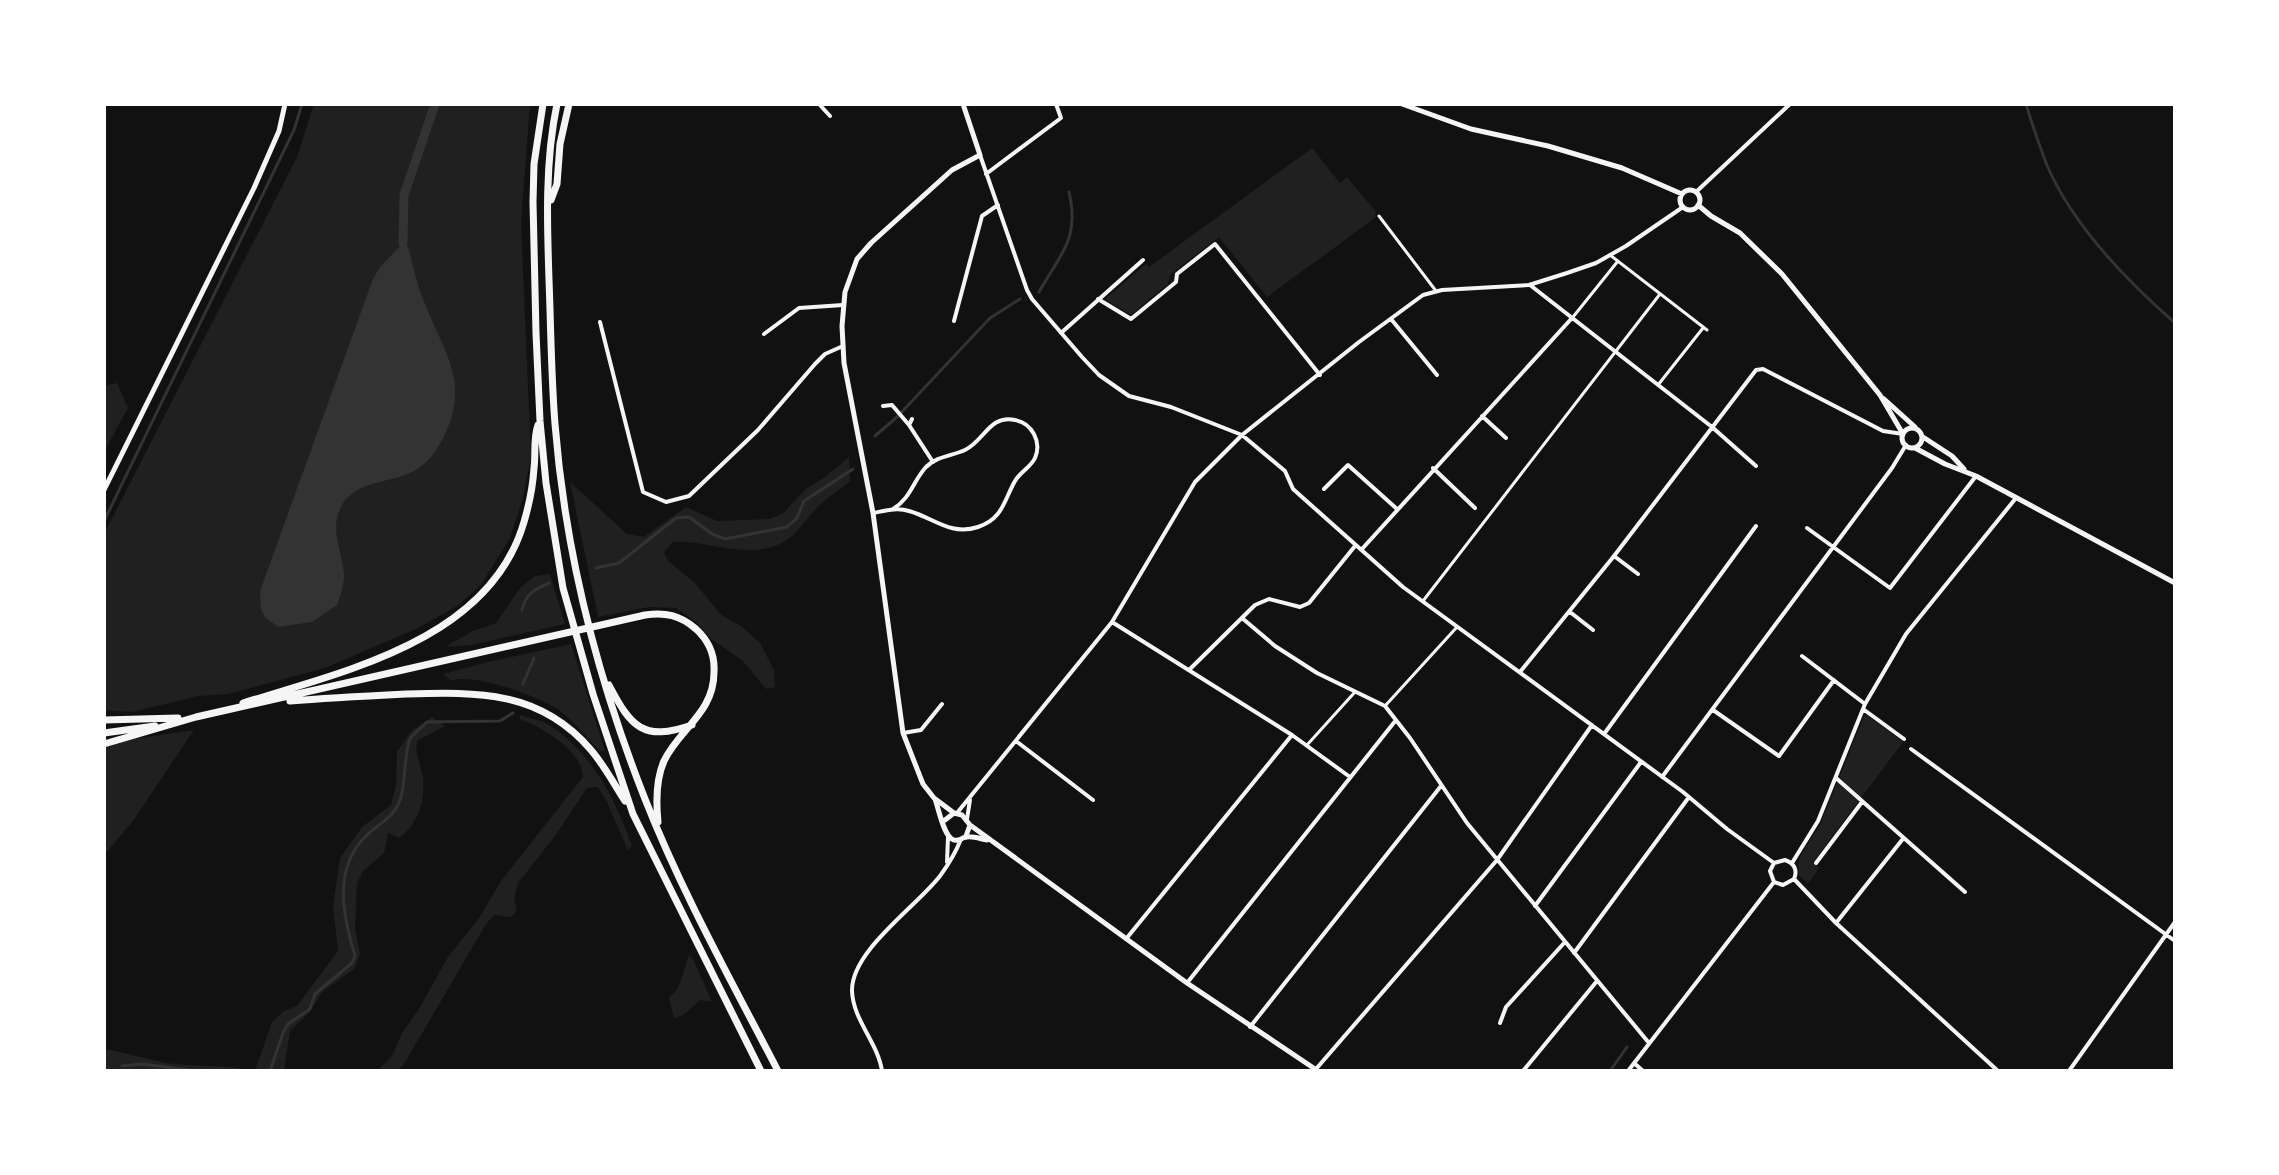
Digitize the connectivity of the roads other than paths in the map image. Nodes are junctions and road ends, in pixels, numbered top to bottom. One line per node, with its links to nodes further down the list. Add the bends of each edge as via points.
1 (285, 104): 59 (street, via 254,188)
2 (543, 104): 43 (highway, via 534,164)
3 (557, 104): 17 (highway)
4 (569, 104): 17 (highway)
5 (819, 104): 10 (street)
6 (963, 104): 11 (street)
7 (1056, 104): 12 (street, via 1061,118)
8 (1402, 104): 14 (street, via 1471,129 1622,168)
9 (1790, 104): 13 (street)
10 (830, 116)
11 (980, 155): 12 (street); 27 (street, via 952,170 871,243 857,259)
12 (986, 174): 15 (street)
13 (1696, 192): 14 (street); 16 (street)
14 (1682, 194): 18 (street)
15 (998, 205): 30 (street, via 982,216); 32 (street, via 1032,299)
16 (1698, 205): 18 (street, via 1691,210); 39 (street, via 1761,252)
17 (549, 206): 81 (highway, via 555,426 572,544)
18 (1683, 207): 20 (street)
19 (1379, 216): 24 (street)
20 (1610, 255): 22 (street); 23 (street)
21 (1143, 260): 26 (street)
22 (1618, 261): 25 (street); 28 (street)
23 (1529, 285): 24 (street); 28 (street)
24 (1436, 291): 29 (street)
25 (1660, 294): 35 (street); 38 (street, via 1706,328)
26 (1098, 299): 32 (street); 36 (street, via 1131,319 1215,244)
27 (843, 305): 33 (street, via 799,308); 34 (street)
28 (1572, 318): 35 (street); 41 (street)
29 (1391, 319): 36 (street); 37 (street)
30 (954, 321)
31 (600, 322): 34 (street, via 643,492 666,502 689,496 758,430 825,354)
32 (1061, 333): 48 (street, via 1118,391)
33 (764, 334)
34 (843, 346): 64 (street)
35 (1616, 352): 38 (street); 73 (street)
36 (1320, 375): 48 (street)
37 (1437, 375)
38 (1658, 385): 45 (street)
39 (1880, 395): 46 (street); 47 (street)
40 (883, 406): 44 (street, via 892,405)
41 (1482, 416): 50 (street); 55 (street)
42 (912, 419): 44 (street)
43 (540, 421): 90 (highway, via 524,523 498,574 461,614 398,649); 116 (highway, via 563,588)
44 (909, 425): 53 (street)
45 (1712, 427): 47 (street, via 1756,370 1763,369 1883,431); 54 (street); 70 (street)
46 (1917, 429): 47 (street); 49 (street)
47 (1903, 434): 51 (street)
48 (1242, 435): 67 (street); 76 (street, via 1195,482)
49 (1923, 437): 52 (street); 56 (street)
50 (1506, 438)
51 (1906, 445): 52 (street); 68 (street)
52 (1915, 448): 56 (street)
53 (933, 462): 62 (street, via 908,498); 62 (street, via 968,449 998,421 1019,420 1036,437 1035,458 1018,476 1001,511 985,525 954,530)
54 (1756, 466)
55 (1433, 468): 61 (street); 63 (street)
56 (1968, 472): 57 (street)
57 (1976, 476): 60 (street); 68 (street, via 1890,588)
58 (1324, 489): 63 (street, via 1348,465)
59 (104, 490)
60 (2016, 498): 72 (street); 88 (street, via 1906,634)
61 (1475, 508)
62 (893, 509): 64 (street)
63 (1397, 509): 69 (street)
64 (873, 513): 97 (street)
65 (1756, 526): 98 (street)
66 (1807, 528): 68 (street)
67 (1356, 545): 69 (street); 75 (street, via 1309,603 1300,607 1269,599)
68 (1832, 546): 89 (street)
69 (1362, 549): 73 (street)
70 (1614, 556): 71 (street); 74 (street)
71 (1638, 574)
72 (2175, 583)
73 (1422, 602): 77 (street)
74 (1569, 611): 78 (street); 82 (street)
75 (1242, 618): 80 (street); 84 (street, via 1317,673)
76 (1112, 622): 80 (street); 101 (street)
77 (1457, 627): 82 (street); 87 (street)
78 (1593, 630)
79 (1802, 656): 83 (street)
80 (1190, 669): 99 (street)
81 (602, 670): 94 (highway, via 635,725 663,733); 119 (highway)
82 (1520, 673): 95 (street)
83 (1834, 680): 88 (street); 89 (street, via 1779,756)
84 (1356, 690): 87 (street); 103 (street)
85 (268, 702): 90 (highway); 94 (highway, via 666,613 700,633 711,652 714,685); 116 (highway, via 467,692 511,699 569,729 591,750)
86 (942, 704): 97 (street, via 921,730)
87 (1385, 706): 92 (street)
88 (1864, 706): 100 (street); 108 (street)
89 (1713, 710): 107 (street)
90 (200, 716): 91 (highway); 93 (highway)
91 (104, 720)
92 (1396, 720): 106 (street); 109 (street)
93 (173, 723): 96 (highway); 102 (highway)
94 (694, 724): 119 (highway, via 663,762 657,789)
95 (1592, 725): 98 (street); 124 (street)
96 (104, 733)
97 (903, 733): 111 (street, via 914,768)
98 (1604, 734): 105 (street)
99 (1292, 735): 103 (street); 136 (street)
100 (1904, 739)
101 (1016, 741): 112 (street); 113 (street)
102 (104, 744)
103 (1307, 745): 106 (street)
104 (1911, 749): 135 (street)
105 (1641, 762): 107 (street); 132 (street)
106 (1350, 777): 141 (street)
107 (1662, 777): 110 (street)
108 (1836, 778): 114 (street); 126 (street)
109 (1441, 786): 124 (street); 143 (street)
110 (1689, 797): 125 (street); 139 (street)
111 (934, 798): 115 (street); 117 (street)
112 (971, 798): 115 (street); 118 (street)
113 (1093, 800)
114 (1862, 802): 122 (street); 127 (street)
115 (955, 813): 117 (street); 118 (street)
116 (633, 814): 147 (highway)
117 (944, 821): 120 (street)
118 (968, 822): 121 (street); 123 (street)
119 (658, 832): 148 (highway)
120 (948, 837): 121 (street); 128 (street)
121 (963, 838): 123 (street); 128 (street)
122 (1902, 839): 131 (street); 134 (street)
123 (988, 840): 136 (street)
124 (1497, 860): 132 (street); 146 (street)
125 (1774, 863): 126 (street); 130 (street)
126 (1792, 863): 129 (street)
127 (1816, 863)
128 (947, 865): 149 (street, via 862,959 853,978 856,1009)
129 (1794, 879): 130 (street, via 1783,885); 134 (street)
130 (1774, 882): 144 (street)
131 (1965, 892)
132 (1535, 906): 138 (street)
133 (2175, 922): 135 (street)
134 (1836, 923): 153 (street)
135 (2166, 934): 137 (street); 154 (street)
136 (1126, 939): 141 (street)
137 (2175, 941)
138 (1565, 942): 139 (street); 142 (street, via 1506,1007)
139 (1574, 953): 140 (street)
140 (1597, 981): 144 (street); 150 (street)
141 (1187, 983): 143 (street)
142 (1500, 1023)
143 (1250, 1027): 146 (street)
144 (1649, 1043): 145 (street)
145 (1634, 1063): 151 (street); 152 (street)
146 (1317, 1070)
147 (761, 1071)
148 (778, 1071)
149 (882, 1071)
150 (1523, 1071)
151 (1628, 1071)
152 (1643, 1071)
153 (1998, 1071)
154 (2069, 1071)

